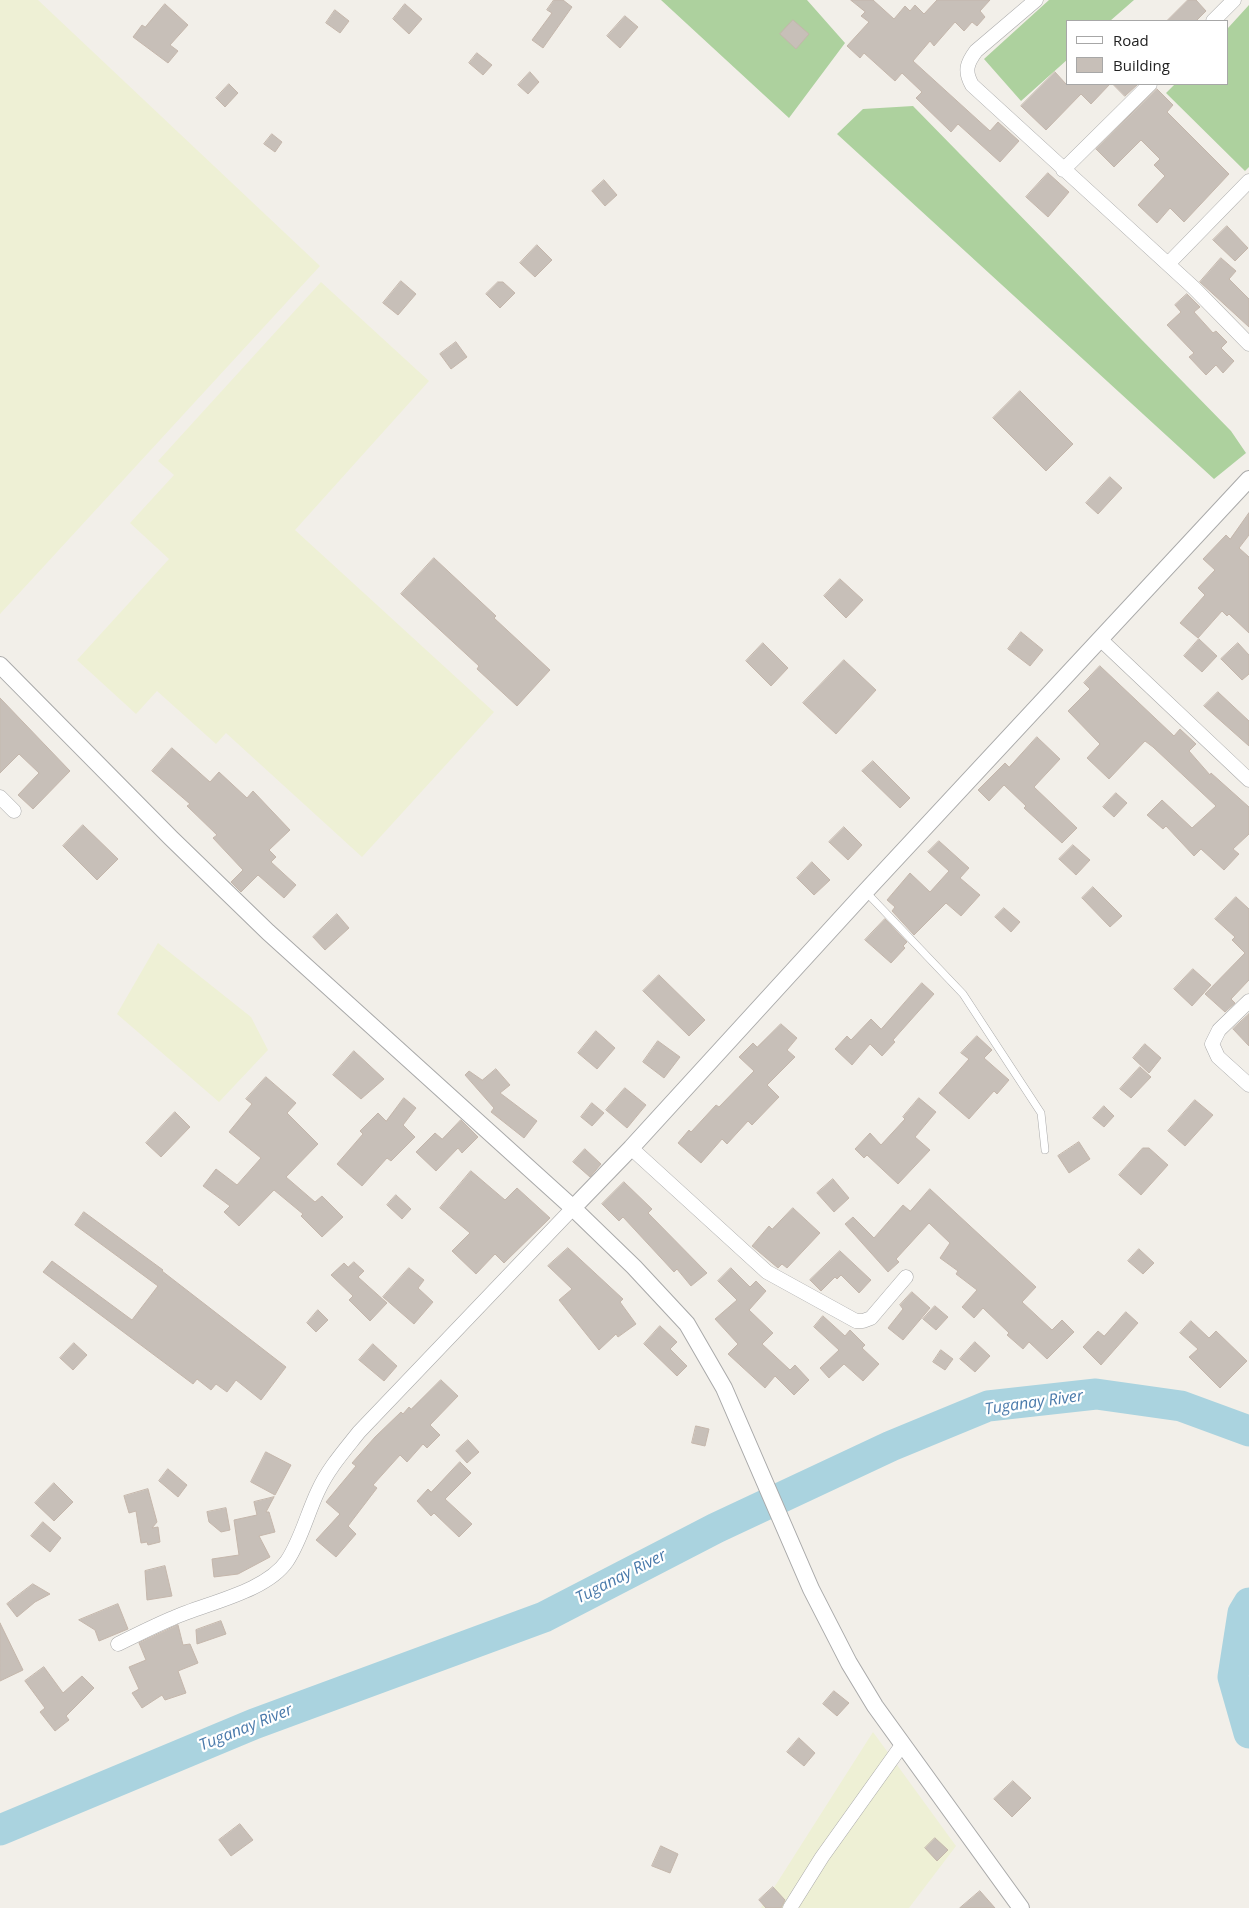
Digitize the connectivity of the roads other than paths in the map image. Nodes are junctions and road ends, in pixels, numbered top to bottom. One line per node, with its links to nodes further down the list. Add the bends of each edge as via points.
1 (1036, 0): 5 (street, via 976,51 966,69 972,85)
2 (1234, 0): 3 (street)
3 (1214, 20)
4 (1149, 85): 5 (street)
5 (1063, 170): 7 (street)
6 (1249, 181): 7 (street)
7 (1168, 264): 8 (street)
8 (1249, 344)
9 (1249, 479): 10 (street)
10 (1100, 639): 12 (street); 15 (street)
11 (0, 665): 20 (street, via 268,932)
12 (1249, 780)
13 (0, 797): 14 (street)
14 (14, 811)
15 (866, 892): 18 (street); 19 (lane, via 963,994 1041,1113)
16 (1249, 1001): 17 (street, via 1219,1030 1212,1044 1218,1057)
17 (1249, 1086)
18 (631, 1148): 20 (street); 21 (street, via 768,1272 856,1321 871,1318)
19 (1045, 1150)
20 (573, 1208): 22 (street, via 334,1463 318,1490 295,1548 286,1562 266,1579 244,1590 174,1617); 23 (street, via 634,1267 686,1324 724,1388 830,1627 875,1706)
21 (906, 1277)
22 (118, 1644)
23 (902, 1745): 24 (street); 25 (street)
24 (790, 1908)
25 (1021, 1908)

